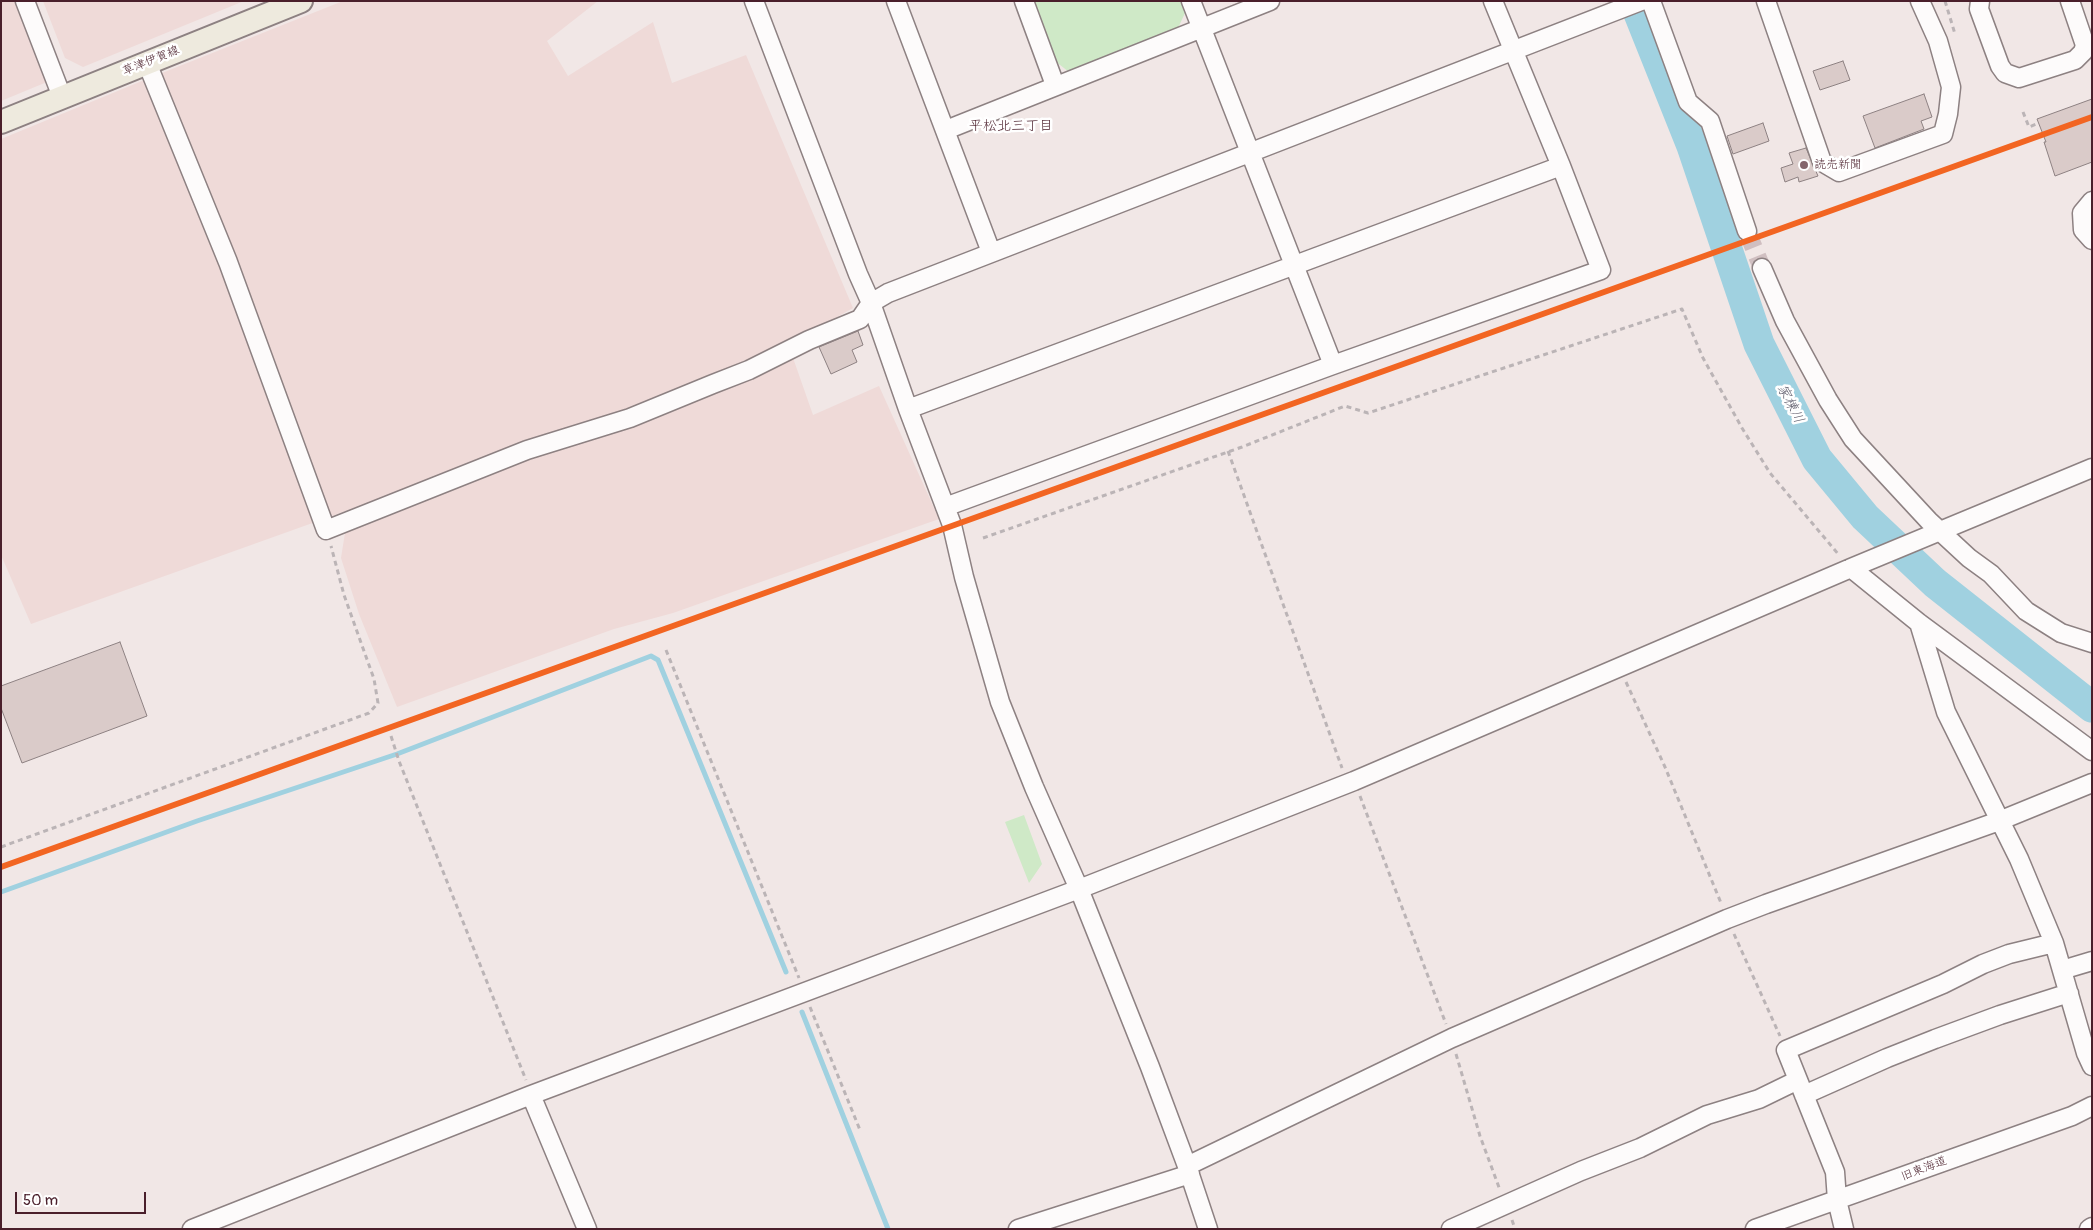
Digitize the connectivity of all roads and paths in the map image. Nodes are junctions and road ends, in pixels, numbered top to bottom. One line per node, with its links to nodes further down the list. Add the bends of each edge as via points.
1 (25, 1): 19 (street)
2 (301, 1): 17 (main road, 草津伊賀線)
3 (754, 1): 32 (street)
4 (896, 1): 23 (street)
5 (1024, 1): 18 (street)
6 (1191, 1): 15 (street)
7 (1270, 1): 15 (street)
8 (1493, 1): 16 (street)
9 (1641, 1): 16 (street)
10 (1651, 1): 27 (street, via 1688,102 1710,121)
11 (1766, 1): 12 (street, via 1822,162 1839,172 1943,134 1951,87 1938,41)
12 (1920, 1)
13 (1980, 1): 14 (street, via 1979,9 2000,66 2005,73 2019,78 2075,60 2084,52)
14 (2070, 1)
15 (1202, 28): 18 (street); 24 (street)
16 (1512, 50): 24 (street); 25 (street)
17 (148, 63): 19 (main road, 草津伊賀線); 38 (street, via 228,262)
18 (1056, 85): 23 (street)
19 (62, 97): 21 (main road, 草津伊賀線)
20 (2023, 112): 22 (path, via 2029,127)
21 (1, 122)
22 (2039, 123)
23 (946, 130): 29 (street)
24 (1249, 153): 29 (street); 30 (street)
25 (1561, 166): 30 (street); 33 (street, via 1601,270)
26 (2092, 201): 28 (street, via 2082,213 2083,230)
27 (1748, 231)
28 (2092, 240)
29 (991, 252): 32 (street, via 888,293)
30 (1294, 264): 33 (street); 34 (street)
31 (1762, 268): 39 (street, via 1785,321 1853,440)
32 (871, 303): 34 (street); 38 (street, via 860,319 750,370 630,418 527,450)
33 (1333, 366): 37 (street)
34 (908, 409): 37 (street)
35 (1228, 451): 40 (path); 41 (path, via 1345,406 1368,413 1682,309 1704,358 1770,473); 48 (path, via 1342,769)
36 (2092, 468): 39 (street)
37 (945, 507): 52 (street, via 1000,702)
38 (326, 530): 51 (path, via 344,595 374,679 378,703 369,714)
39 (1936, 533): 41 (street); 43 (street, via 1991,574 2026,611 2061,632)
40 (983, 538)
41 (1857, 566): 42 (street); 45 (street)
42 (1919, 623): 47 (street); 50 (street, via 1946,712)
43 (2092, 643)
44 (666, 650): 57 (path)
45 (1620, 666): 48 (street); 53 (path)
46 (391, 736): 63 (path, via 398,761)
47 (2092, 751)
48 (1354, 781): 52 (street); 59 (path)
49 (2092, 783): 50 (street)
50 (1999, 821): 53 (street); 54 (street, via 2019,859)
51 (1, 848)
52 (1079, 889): 57 (street); 66 (street)
53 (1727, 920): 59 (street); 60 (path)
54 (2054, 943): 56 (street); 60 (street, via 1983,964)
55 (2092, 961): 56 (street)
56 (2062, 970): 58 (street)
57 (804, 992): 63 (street); 65 (path)
58 (2069, 994): 61 (street); 62 (street, via 2000,1015)
59 (1452, 1038): 66 (street); 68 (path, via 1480,1136)
60 (1786, 1050): 62 (street)
61 (2092, 1066)
62 (1801, 1087): 67 (street, via 1835,1172); 68 (street, via 1707,1115 1640,1148)
63 (532, 1095): 69 (street); 70 (street)
64 (2092, 1106): 67 (street, 旧東海道)
65 (860, 1130)
66 (1188, 1170): 71 (street); 72 (street)
67 (1837, 1200): 75 (street, 旧東海道); 76 (street)
68 (1506, 1204): 73 (street); 74 (path)
69 (192, 1229)
70 (587, 1229)
71 (1018, 1229)
72 (1208, 1229)
73 (1451, 1229)
74 (1515, 1229)
75 (1755, 1229)
76 (1844, 1229)

